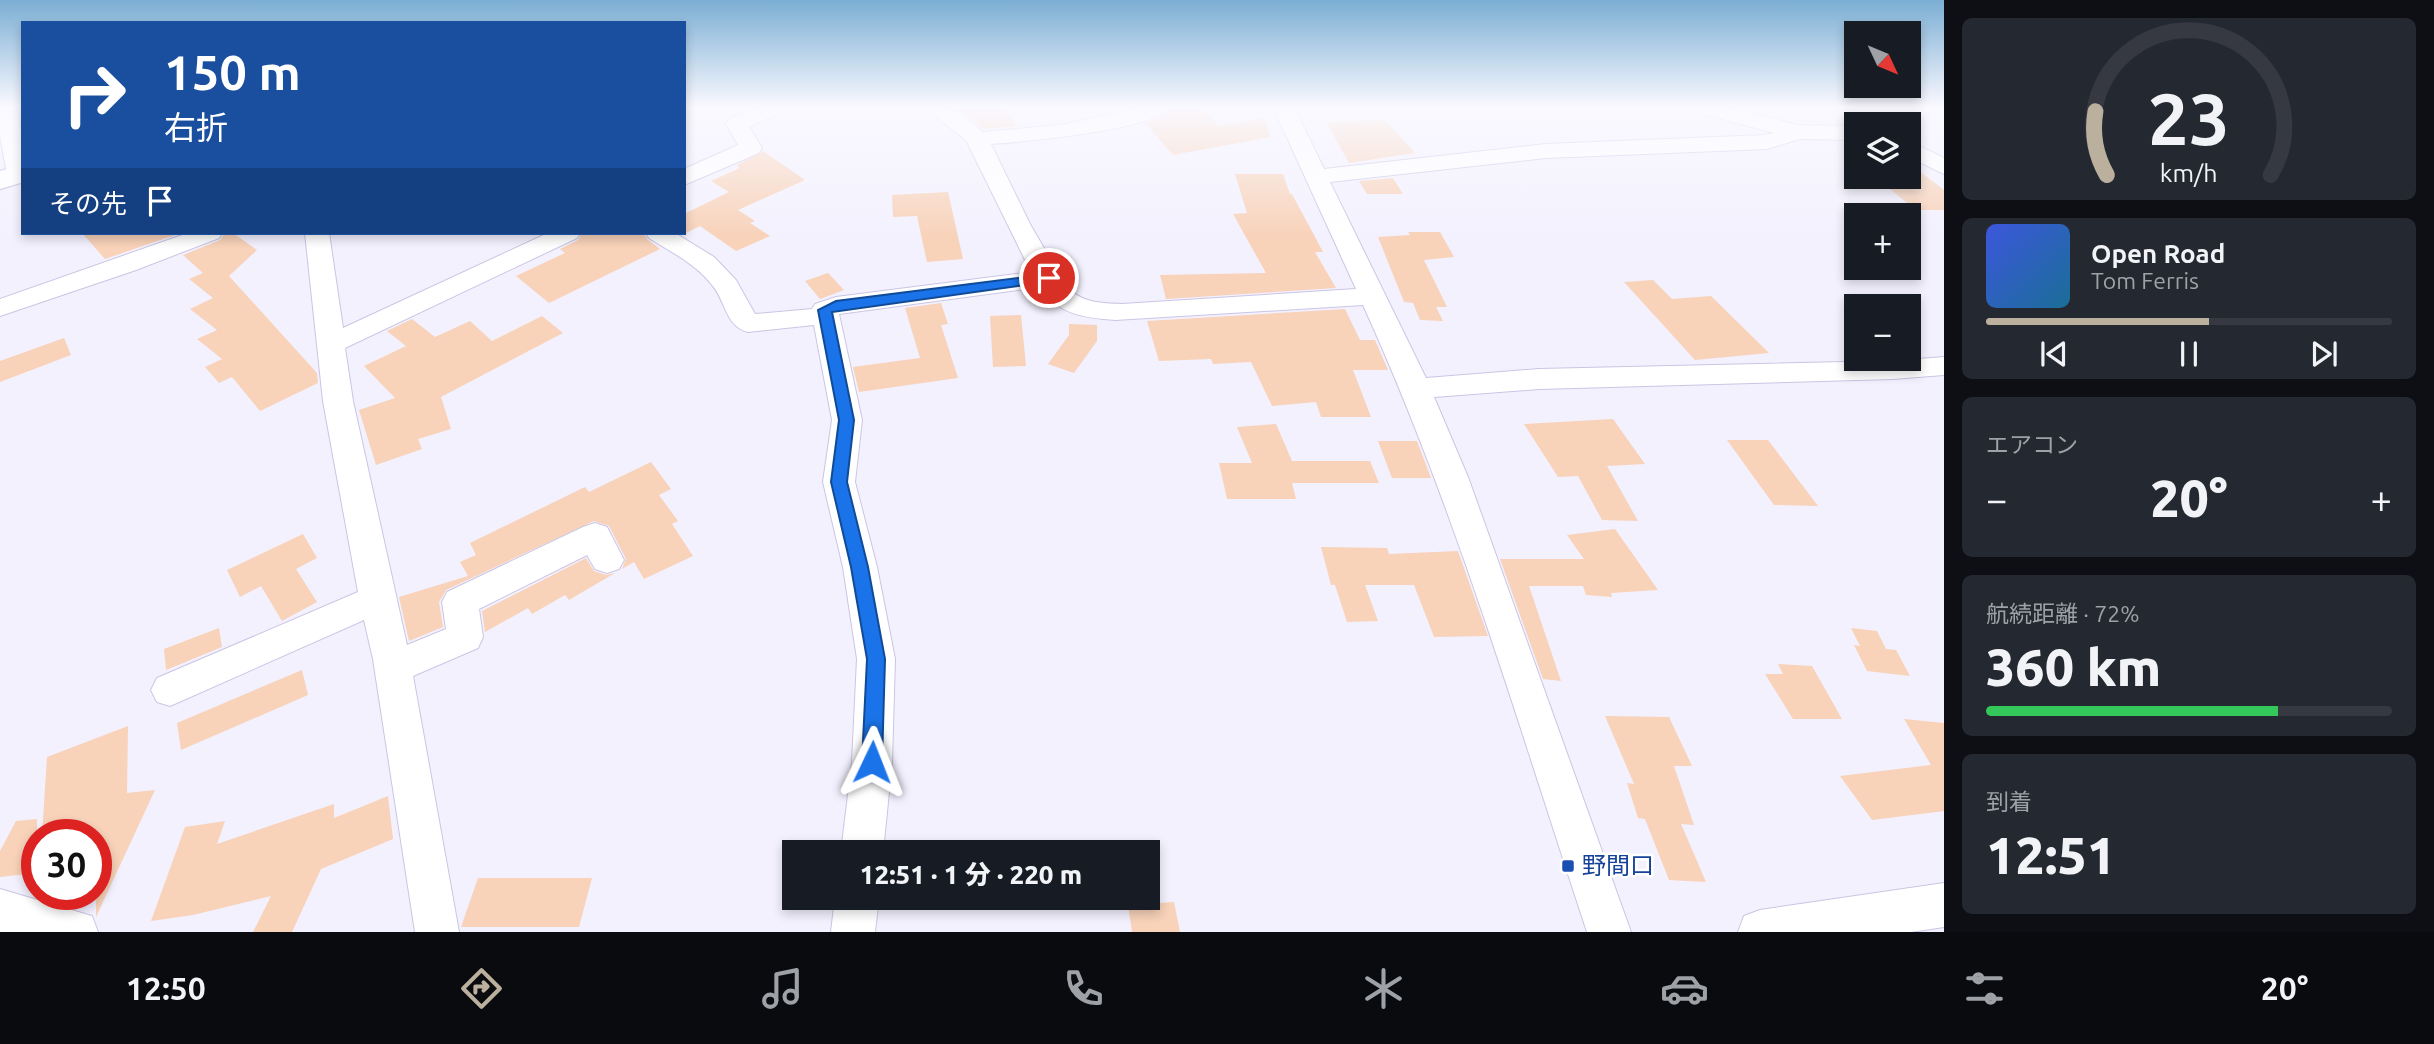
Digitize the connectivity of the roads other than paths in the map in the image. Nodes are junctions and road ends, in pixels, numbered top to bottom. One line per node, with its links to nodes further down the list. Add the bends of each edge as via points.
1 (11, 150): 8 (street)
2 (745, 150): 9 (street)
3 (983, 150): 15 (street)
4 (1302, 150): 10 (street)
5 (1558, 150): 10 (street)
6 (1921, 155): 7 (street)
7 (1944, 167)
8 (14, 176)
9 (686, 177)
10 (1314, 177): 16 (street)
11 (204, 235): 17 (street)
12 (317, 235): 19 (street)
13 (564, 235): 19 (street)
14 (661, 235): 18 (street, via 713,269 748,323)
15 (1049, 278): 16 (street, via 1062,300 1091,310 1122,312); 18 (street, via 836,305 825,310)
16 (1370, 296): 21 (street)
17 (0, 308)
18 (825, 316): 26 (street, via 847,420 839,482 876,659)
19 (332, 343): 23 (street, via 338,401)
20 (1944, 366): 21 (street, via 1539,379)
21 (1416, 388): 33 (street, via 1456,490)
22 (607, 561): 24 (street, via 595,536 460,601 465,637)
23 (377, 599): 24 (street); 25 (street)
24 (394, 667): 31 (street)
25 (170, 690)
26 (863, 840)
27 (1944, 905): 34 (street)
28 (856, 910): 32 (street)
29 (0, 911): 30 (street)
30 (76, 932)
31 (437, 932)
32 (853, 932)
33 (1609, 932)
34 (1760, 932)

